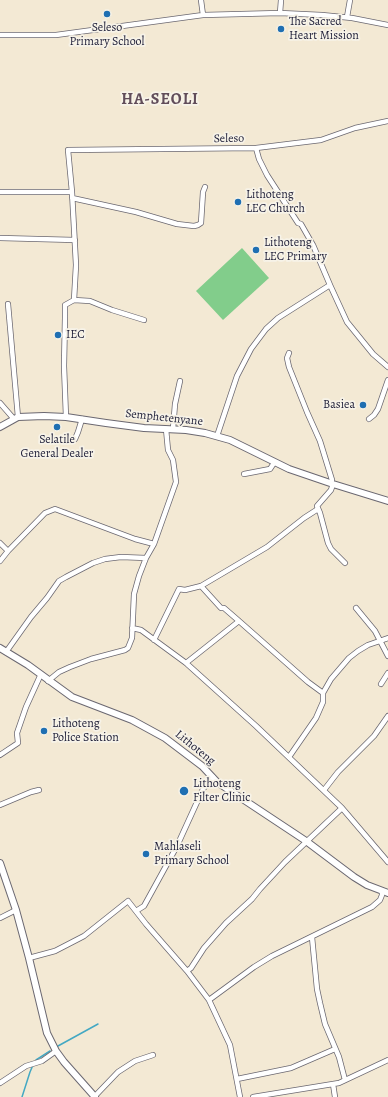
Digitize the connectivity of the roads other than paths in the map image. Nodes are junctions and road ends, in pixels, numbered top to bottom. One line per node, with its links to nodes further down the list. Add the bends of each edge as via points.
1 (201, 0): 5 (street)
2 (281, 0): 4 (street)
3 (350, 0): 6 (street)
4 (280, 13): 5 (street); 6 (street)
5 (203, 15): 8 (street, via 56,34)
6 (347, 17): 7 (street)
7 (388, 25)
8 (0, 35)
9 (388, 121): 10 (street, Seleso, via 355,128 321,140)
10 (256, 148): 13 (street, Seleso, via 68,150); 17 (street, via 268,175 313,245)
11 (205, 187): 14 (street, via 201,223 194,226)
12 (0, 192): 13 (street)
13 (72, 192): 14 (street)
14 (72, 198): 16 (street)
15 (0, 238): 16 (street)
16 (75, 240): 18 (street)
17 (330, 285): 22 (street, via 347,322 373,354); 33 (street, via 272,322 250,349)
18 (74, 300): 20 (street, via 90,301); 26 (street, via 65,305)
19 (8, 304): 27 (street)
20 (144, 320)
21 (289, 353): 37 (street, via 289,366 320,441)
22 (388, 367)
23 (388, 380): 29 (street, via 378,410)
24 (180, 381): 32 (street)
25 (0, 403): 27 (street)
26 (66, 417): 27 (main road, Semphetenyane); 28 (main road, Semphetenyane)
27 (16, 418): 30 (main road, Semphetenyane)
28 (82, 419): 31 (main road, Semphetenyane); 34 (street)
29 (369, 419)
30 (0, 427)
31 (166, 429): 32 (main road, Semphetenyane); 41 (street, via 176,482)
32 (173, 429): 33 (main road, Semphetenyane)
33 (217, 436): 35 (main road, Semphetenyane, via 246,447)
34 (74, 439)
35 (274, 463): 36 (street, via 270,469); 37 (main road, Semphetenyane)
36 (244, 474)
37 (332, 484): 38 (main road, Semphetenyane); 39 (street, via 331,490 317,506)
38 (388, 501)
39 (318, 509): 45 (street, via 328,544); 46 (street, via 267,547)
40 (0, 543): 42 (street)
41 (154, 544): 42 (street, via 55,508 45,513); 43 (street)
42 (8, 551): 44 (street)
43 (146, 558): 49 (street, via 134,594); 54 (street, via 105,559 59,581)
44 (0, 561)
45 (345, 563)
46 (201, 586): 48 (street, via 220,608 224,608); 51 (street, via 179,589)
47 (356, 608): 52 (street)
48 (239, 621): 56 (street); 61 (street)
49 (132, 628): 51 (street, via 141,630); 59 (street, via 130,644 125,650 70,667)
50 (388, 638): 52 (street)
51 (154, 640): 56 (street)
52 (380, 641): 55 (street); 61 (street, via 349,658)
53 (0, 648): 54 (main road, Lithoteng)
54 (6, 652): 58 (main road, Lithoteng)
55 (388, 656)
56 (186, 663): 64 (street)
57 (388, 673): 60 (street)
58 (41, 674): 59 (main road, Lithoteng); 63 (street, via 16,733 18,743)
59 (48, 681): 65 (main road, Lithoteng, via 72,697 132,720 165,738)
60 (381, 684)
61 (323, 693): 64 (street, via 323,702 316,718)
62 (388, 716): 67 (street, via 374,736)
63 (0, 755)
64 (289, 757): 67 (street)
65 (213, 777): 70 (main road, Lithoteng); 75 (street, via 203,789 177,846 144,906)
66 (39, 790): 68 (street)
67 (324, 790): 69 (street)
68 (0, 805)
69 (342, 808): 70 (street); 71 (street)
70 (306, 841): 73 (main road, Lithoteng, via 354,877); 79 (street, via 226,923)
71 (388, 862)
72 (0, 863): 74 (main road)
73 (385, 892): 77 (street, via 372,907)
74 (16, 910): 76 (street); 78 (main road)
75 (136, 911): 78 (street, via 128,901 84,936 55,951); 79 (street)
76 (0, 918)
77 (312, 937): 80 (street, via 266,960); 81 (street, via 317,989 325,1024)
78 (29, 958): 82 (main road, via 47,1033)
79 (187, 971): 80 (street)
80 (209, 1000): 85 (street, via 230,1045)
81 (335, 1049): 85 (street, via 291,1068); 86 (street)
82 (56, 1051): 87 (street); 89 (main road)
83 (153, 1055): 89 (street, via 135,1061 118,1072)
84 (388, 1060): 86 (street)
85 (237, 1079): 90 (street)
86 (345, 1080): 88 (street)
87 (0, 1083)
88 (333, 1084): 91 (street); 92 (street)
89 (95, 1097)
90 (240, 1097)
91 (253, 1097)
92 (335, 1097)

